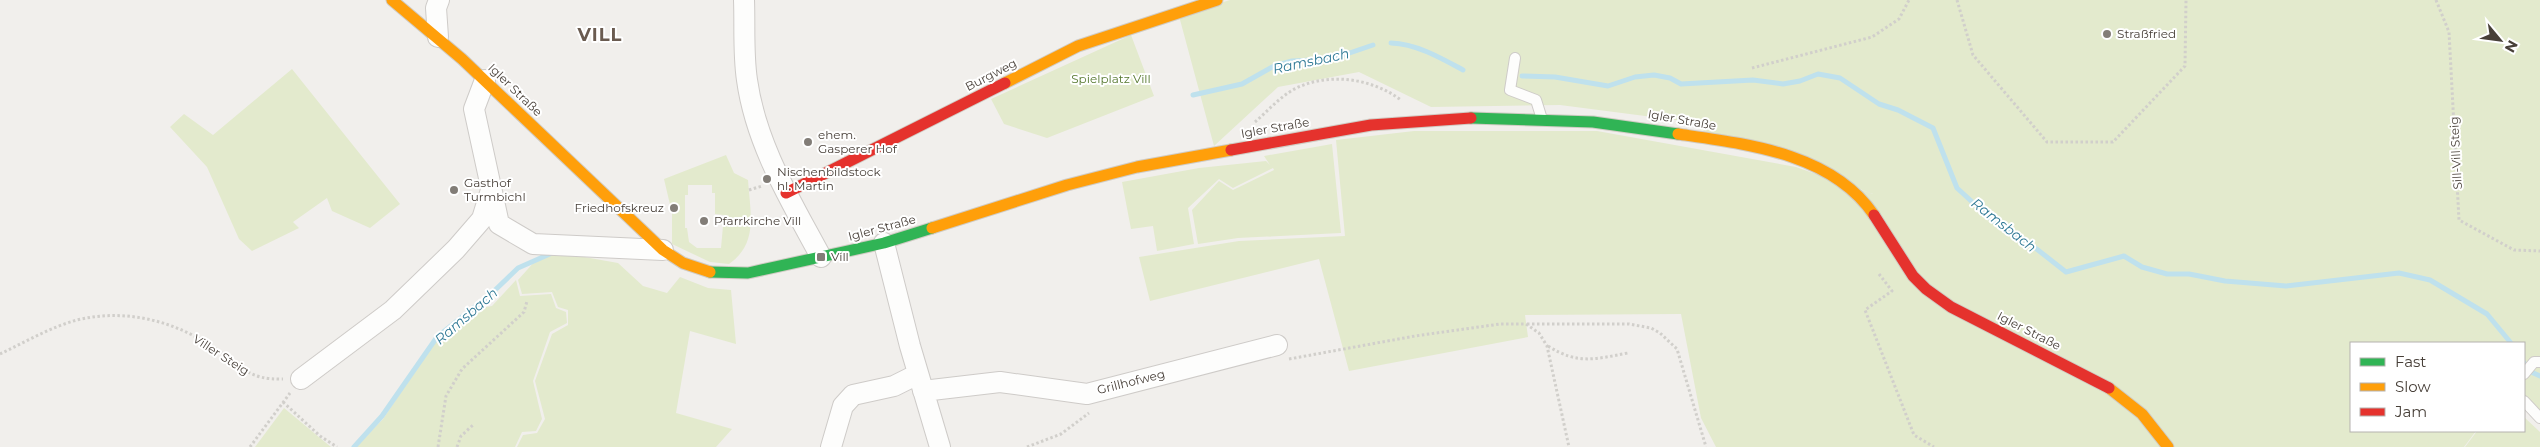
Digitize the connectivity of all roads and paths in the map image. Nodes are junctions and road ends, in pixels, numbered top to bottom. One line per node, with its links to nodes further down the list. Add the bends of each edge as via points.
1 (392, 0): 9 (main road, Igler Straße)
2 (439, 0): 9 (street, via 436,8)
3 (744, 0): 17 (street, via 748,86 756,125)
4 (1216, 0): 17 (main road, Burgweg, via 1078,46)
5 (1909, 0): 11 (path, via 1899,19 1872,37)
6 (1957, 0): 7 (path, via 1973,55 2047,142 2113,142 2185,66)
7 (2186, 0)
8 (2436, 0): 20 (path, Sill-Vill Steig, via 2449,32 2458,220 2514,250)
9 (438, 37): 12 (main road, Igler Straße)
10 (1515, 58): 13 (lane, via 1510,90 1536,100)
11 (1752, 68)
12 (485, 80): 16 (street, via 474,109); 19 (main road, Igler Straße)
13 (1542, 117): 14 (main road, Igler Straße, via 1486,116); 48 (main road, Igler Straße, via 1662,130 1796,158 1828,171 1869,205 1914,277 1931,293 1951,308 2115,391 2142,414)
14 (1414, 121): 15 (path, via 1408,106 1385,90 1361,81 1346,80 1301,86 1278,101); 18 (main road, Igler Straße, via 1370,125 1138,167 1060,187)
15 (1250, 128)
16 (492, 185): 19 (street, via 499,224 533,244); 31 (street, via 482,219 456,249 393,310)
17 (786, 193): 21 (street)
18 (884, 243): 21 (main road, Igler Straße); 32 (street)
19 (664, 250): 21 (main road, Igler Straße, via 697,270 722,275)
20 (2540, 251)
21 (821, 258)
22 (1879, 274): 47 (path, via 1892,291 1865,310 1914,435)
23 (527, 301): 40 (path, via 524,312 462,370 446,396)
24 (1526, 324): 25 (path); 26 (path, via 1500,324); 46 (path, via 1630,324 1660,333 1670,340 1679,354)
25 (1547, 346): 27 (path, via 1577,360); 45 (path)
26 (1279, 352): 32 (street, Grillhofweg, via 1087,394 1000,382)
27 (1628, 353)
28 (0, 354): 31 (path, Viller Steig, via 76,320 100,316 142,316 177,328 215,348 249,374 268,380)
29 (2537, 362): 30 (lane)
30 (2525, 373)
31 (301, 379): 33 (path)
32 (921, 382): 42 (street, Grillhofweg, via 853,395 843,406); 43 (street)
33 (283, 402): 38 (path); 39 (path)
34 (2525, 402): 36 (lane)
35 (1096, 409): 44 (path, via 1061,434)
36 (2540, 418)
37 (473, 425): 41 (path, via 461,436)
38 (250, 447)
39 (337, 447)
40 (438, 447)
41 (457, 447)
42 (830, 447)
43 (940, 447)
44 (1027, 447)
45 (1569, 447)
46 (1706, 447)
47 (1934, 447)
48 (2168, 447)

